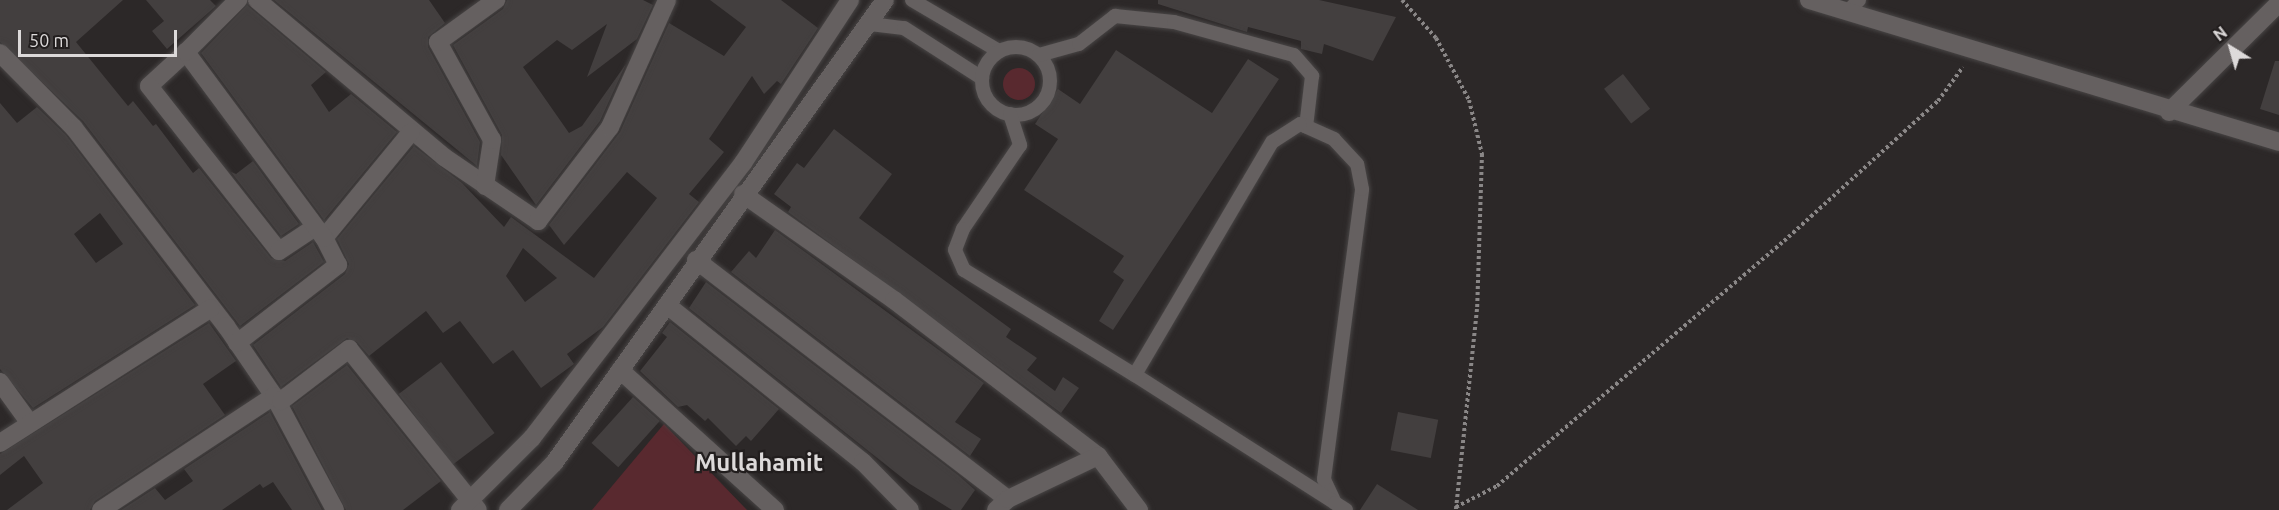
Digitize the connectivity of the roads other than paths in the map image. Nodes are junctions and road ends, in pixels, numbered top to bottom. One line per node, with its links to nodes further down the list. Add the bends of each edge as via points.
1 (238, 0): 13 (street)
2 (257, 0): 20 (street)
3 (496, 0): 22 (street, via 438,42 492,140)
4 (667, 0): 22 (street, via 610,127 538,221)
5 (850, 0): 38 (street, via 743,163 532,438)
6 (885, 0): 11 (street)
7 (912, 0): 12 (lane)
8 (1809, 0): 10 (street)
9 (2279, 3): 17 (street)
10 (1853, 6): 17 (street, via 1971,50)
11 (870, 24): 16 (lane, via 904,28); 23 (street)
12 (999, 51): 15 (lane, via 1020,47); 16 (lane)
13 (186, 52): 24 (street); 24 (street, via 149,86 279,250)
14 (0, 53): 27 (street, via 74,128)
15 (1039, 56): 18 (lane, via 1050,74 1047,96 1031,111); 19 (lane, via 1079,44 1115,16 1174,22 1294,55 1312,76)
16 (982, 78): 18 (lane, via 992,105)
17 (2169, 112): 21 (street)
18 (1010, 114): 30 (lane, via 1020,145 963,229 955,250 964,270)
19 (1306, 127): 30 (lane, via 1300,124 1272,142); 37 (lane, via 1334,139 1357,164 1362,189 1324,479)
20 (411, 132): 22 (street); 24 (street)
21 (2279, 142)
22 (485, 186)
23 (743, 194): 25 (street); 35 (street, via 894,300)
24 (319, 232): 28 (street, via 338,265)
25 (696, 260): 26 (street); 36 (street)
26 (666, 305): 29 (street); 43 (street, via 862,462)
27 (210, 308): 28 (street); 33 (street)
28 (237, 343): 32 (street)
29 (620, 370): 41 (street, via 554,463); 42 (street)
30 (1135, 375): 37 (lane)
31 (0, 381): 33 (street)
32 (274, 396): 38 (street, via 281,400 349,349); 39 (street); 40 (street)
33 (29, 422): 34 (street)
34 (0, 443)
35 (1098, 456): 36 (street); 44 (street)
36 (1002, 505)
37 (1340, 506)
38 (470, 507)
39 (101, 510)
40 (335, 510)
41 (508, 510)
42 (775, 510)
43 (910, 510)
44 (1139, 510)

